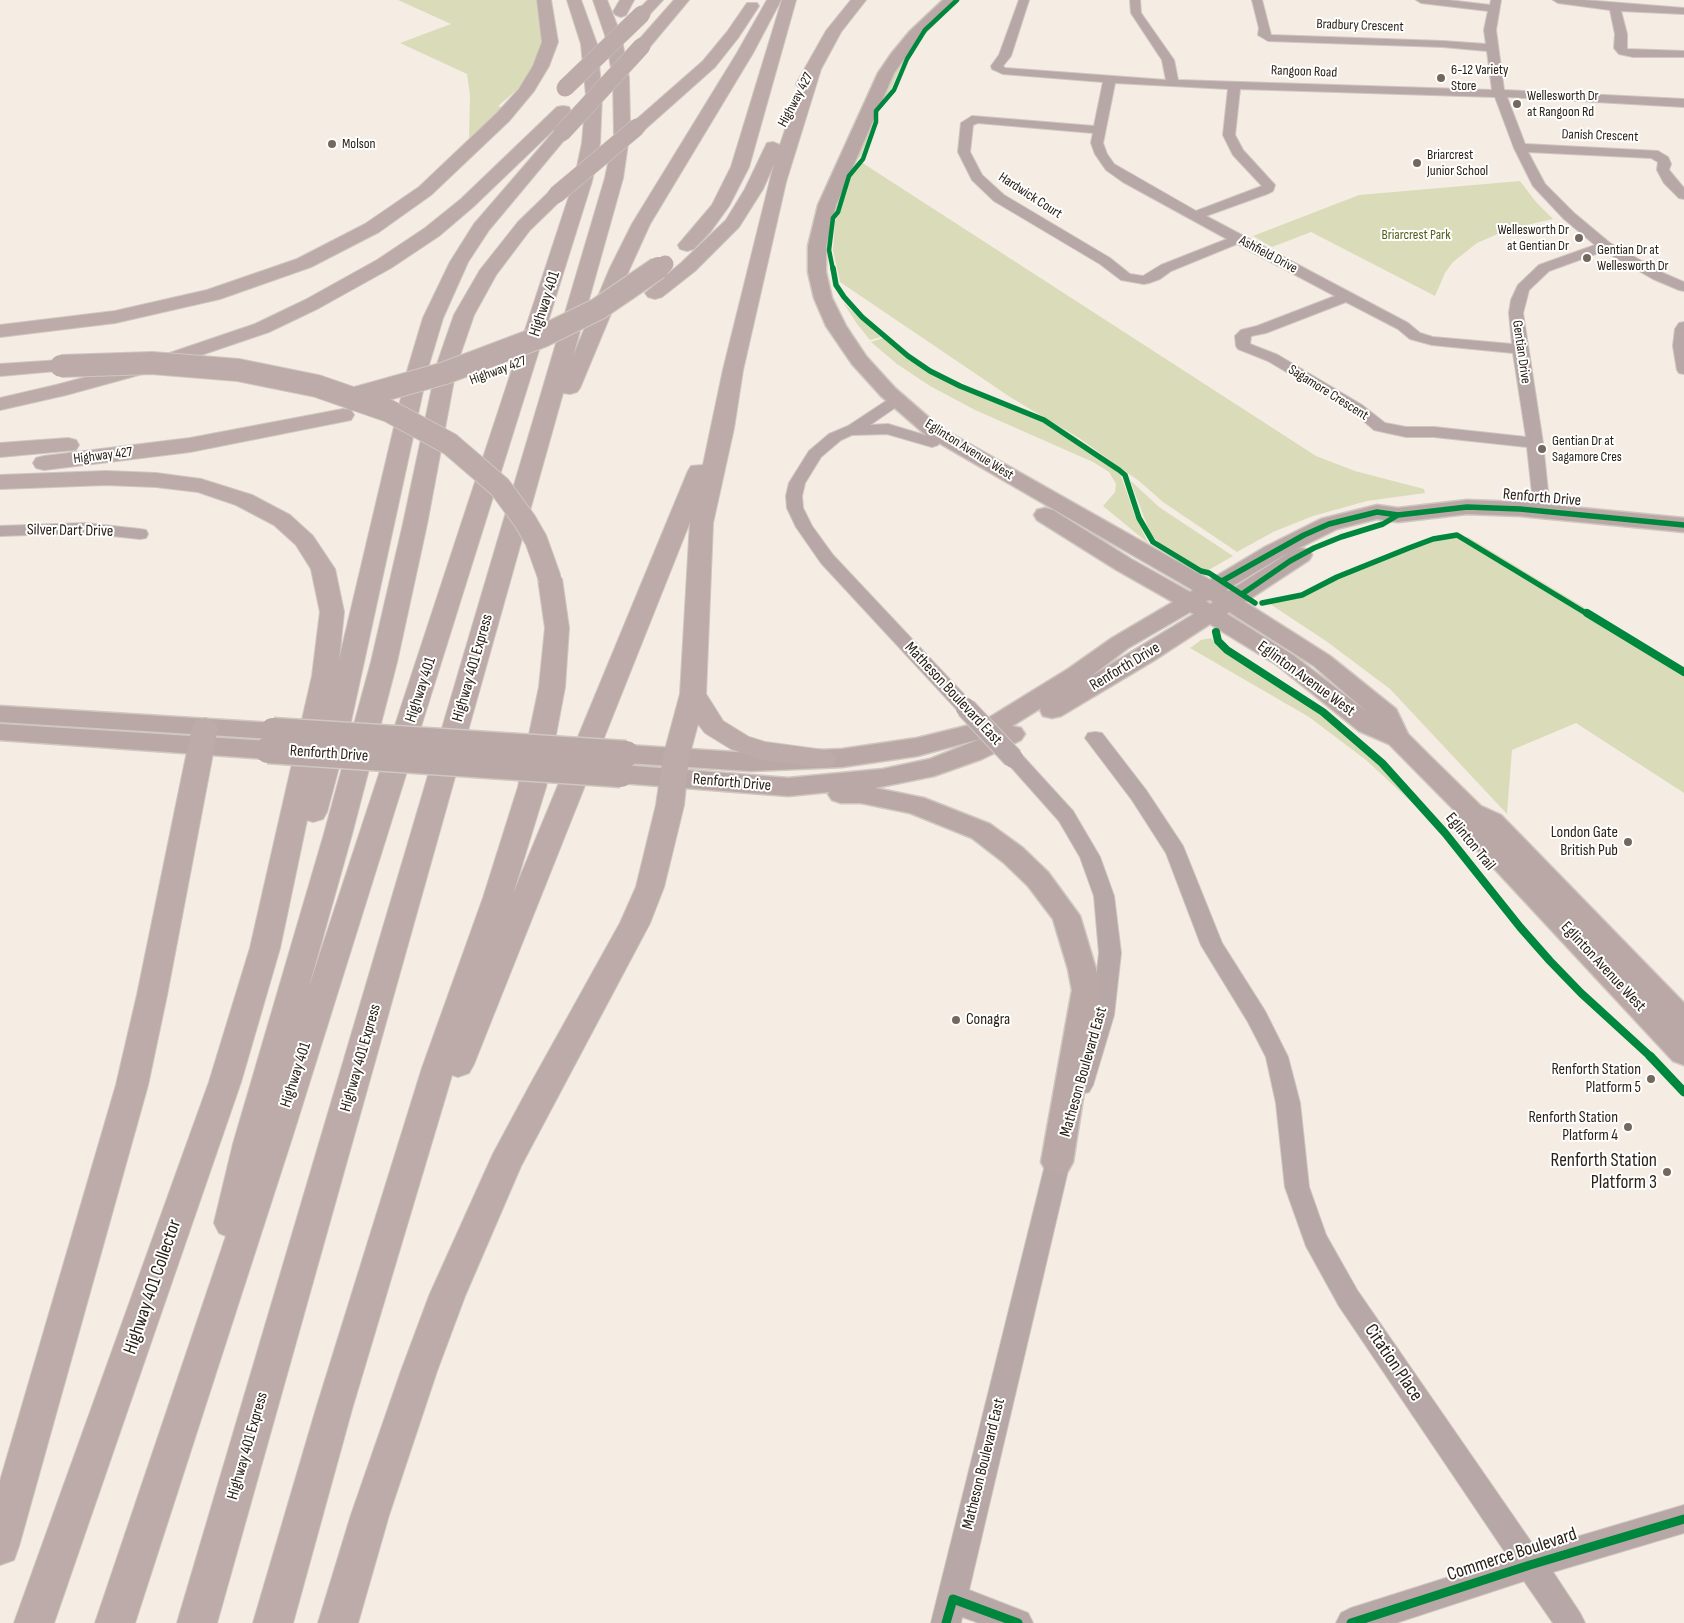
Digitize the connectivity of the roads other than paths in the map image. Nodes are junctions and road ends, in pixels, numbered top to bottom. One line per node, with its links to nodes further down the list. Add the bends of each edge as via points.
1 (544, 0): 41 (highway, via 550,42 542,66 526,91 425,191 372,228 304,263 213,295 115,317)
2 (574, 0): 81 (highway, Highway 401, via 589,44 594,95 591,143 583,181 274,1144)
3 (600, 0): 57 (highway, Highway 401, via 618,56 623,98 622,136 598,239)
4 (656, 0): 27 (highway, bridge)
5 (681, 0): 21 (highway)
6 (755, 0): 81 (highway, bridge, via 733,36 690,82 524,226 487,274 464,315 446,364 384,662 249,1144)
7 (774, 0): 57 (highway, via 631,245)
8 (789, 0): 50 (highway, bridge, via 732,186 704,227 665,264 598,309 512,349)
9 (859, 0): 24 (highway, Highway 427, via 834,31)
10 (939, 0): 48 (main road, Eglinton Avenue West, via 900,37 874,74 812,210 802,243 804,288 821,329 842,364)
11 (951, 0): 48 (main road, Eglinton Avenue West, via 915,34 886,74 827,206 817,246 817,272 823,298 836,326)
12 (1024, 0): 25 (street, Rangoon Road, via 998,69)
13 (1135, 0): 26 (street, via 1136,12 1168,60)
14 (1257, 0): 22 (street, Bradbury Crescent, via 1264,35 1268,38)
15 (1421, 0): 17 (street)
16 (1558, 0): 19 (street)
17 (1495, 5): 22 (street, via 1490,30)
18 (624, 6): 27 (highway)
19 (1614, 7): 20 (street); 23 (street, via 1621,34 1620,48 1624,52)
20 (1684, 11)
21 (642, 41): 31 (highway, bridge); 31 (highway)
22 (1492, 48): 29 (street)
23 (1684, 54)
24 (813, 69): 46 (highway, via 778,182); 50 (highway, Highway 427, bridge, via 791,104 754,189 733,223 688,267 655,292 589,332 507,368 412,399)
25 (1110, 79): 26 (street, Rangoon Road); 32 (street, Ashfield Drive)
26 (1173, 83): 28 (street, Rangoon Road)
27 (559, 84): 42 (highway, via 420,204 340,253 277,280 196,305 86,328); 43 (highway, via 446,203 400,241 326,289)
28 (1234, 85): 29 (street, Rangoon Road); 35 (street, via 1229,135 1238,152 1269,185 1262,192)
29 (1501, 94): 30 (street, Rangoon Road); 33 (street)
30 (1684, 103)
31 (563, 122): 43 (highway, via 413,246 304,308 262,328); 76 (highway, via 481,228 459,262 433,318 414,384 337,726 301,855)
32 (1099, 130): 35 (street, Ashfield Drive, via 1098,149 1110,167); 36 (street, Hardwick Court, via 976,119 967,123 964,152 977,177 999,198 1126,277 1150,278 1166,268)
33 (1520, 148): 34 (street, Danish Crescent, via 1654,154 1664,160 1663,170); 37 (street, via 1539,186)
34 (1684, 196)
35 (1197, 215): 36 (street, Ashfield Drive)
36 (1238, 239): 39 (street, Ashfield Drive)
37 (1605, 246): 38 (street); 44 (street, Gentian Drive, via 1544,268 1523,288 1516,313)
38 (1684, 288)
39 (1345, 296): 44 (street, Ashfield Drive, via 1424,339); 53 (street, Sagamore Crescent, via 1246,333 1242,336 1243,346 1273,358 1349,403 1380,427)
40 (1684, 326): 47 (street, via 1680,346)
41 (0, 331)
42 (0, 337)
43 (210, 344): 49 (highway, via 118,376)
44 (1520, 349): 53 (street, Gentian Drive)
45 (0, 370): 80 (highway, bridge, via 152,363 238,370 318,386 389,410 450,444 500,487 536,540 550,579 557,628 553,677 532,787 438,1068)
46 (733, 370): 67 (highway, via 701,523); 80 (highway, via 685,506 492,978)
47 (1684, 370)
48 (886, 400): 51 (street, Matheson Boulevard East, via 854,429); 52 (main road, Eglinton Avenue West); 58 (main road, Eglinton Avenue West)
49 (0, 404)
50 (338, 409): 54 (highway, via 86,443); 55 (highway, Highway 427, via 190,445)
51 (835, 438): 52 (street, via 882,428); 79 (street, Matheson Boulevard East, bridge, via 815,454 797,483 795,508 804,527 827,560 1066,816 1090,857 1104,896 1110,953 1103,1015)
52 (932, 442): 58 (main road, Eglinton Avenue West)
53 (1534, 443): 59 (street, Gentian Drive)
54 (0, 450)
55 (0, 467)
56 (0, 482): 76 (highway, via 130,478 201,486 258,506 282,520 312,550 323,569 332,612 331,638)
57 (523, 491): 88 (highway, Highway 401 Express)
58 (1036, 500): 61 (main road, Eglinton Avenue West)
59 (1542, 511): 60 (main road, Renforth Drive); 65 (main road, Renforth Drive, via 1467,508 1398,514 1383,524 1314,548)
60 (1684, 525)
61 (1079, 528): 64 (main road, Eglinton Avenue West); 65 (main road, Eglinton Avenue West)
62 (0, 531): 63 (street, Silver Dart Drive, via 85,528)
63 (140, 534)
64 (1123, 564): 65 (main road, Eglinton Avenue West); 66 (main road, via 1153,602)
65 (1210, 601): 66 (main road, Renforth Drive); 74 (main road, Renforth Drive, via 1174,636 1145,656 1024,728 974,753 934,767 883,778); 75 (main road, Eglinton Avenue West, via 1368,725 1398,738)
66 (1153, 624): 72 (main road, Renforth Drive, via 990,728 917,747)
67 (693, 694): 72 (highway, via 714,727 740,743 761,751); 73 (highway)
68 (0, 714): 70 (main road, Renforth Drive)
69 (0, 732): 70 (main road, Renforth Drive)
70 (203, 736): 73 (main road, Renforth Drive, bridge); 83 (highway, via 132,1084)
71 (1094, 738): 84 (street, Citation Place, via 1139,795 1176,851 1212,945 1277,1057 1288,1103 1297,1187 1316,1238 1348,1298)
72 (824, 760): 73 (main road, Renforth Drive)
73 (674, 767): 74 (main road, Renforth Drive); 90 (highway, via 670,805 650,887 635,923 510,1155 447,1296 370,1515)
74 (788, 787): 79 (main road, via 861,794 915,805 981,831 1038,879 1066,916 1086,990)
75 (1472, 813): 77 (main road, Eglinton Avenue West, via 1492,822); 78 (main road, Eglinton Avenue West, via 1471,827)
76 (265, 948): 86 (highway, Highway 401 Collector, via 225,1082)
77 (1684, 1022)
78 (1684, 1053)
79 (1057, 1162): 85 (street, Matheson Boulevard East)
80 (379, 1265): 89 (highway)
81 (197, 1373): 87 (highway)
82 (1684, 1519): 84 (street, Commerce Boulevard)
83 (0, 1546)
84 (1530, 1565): 92 (street, Commerce Boulevard); 93 (street, Citation Place)
85 (949, 1611): 91 (street)
86 (34, 1623)
87 (115, 1623)
88 (197, 1623)
89 (273, 1623)
90 (338, 1623)
91 (1018, 1623)
92 (1351, 1623)
93 (1570, 1623)

